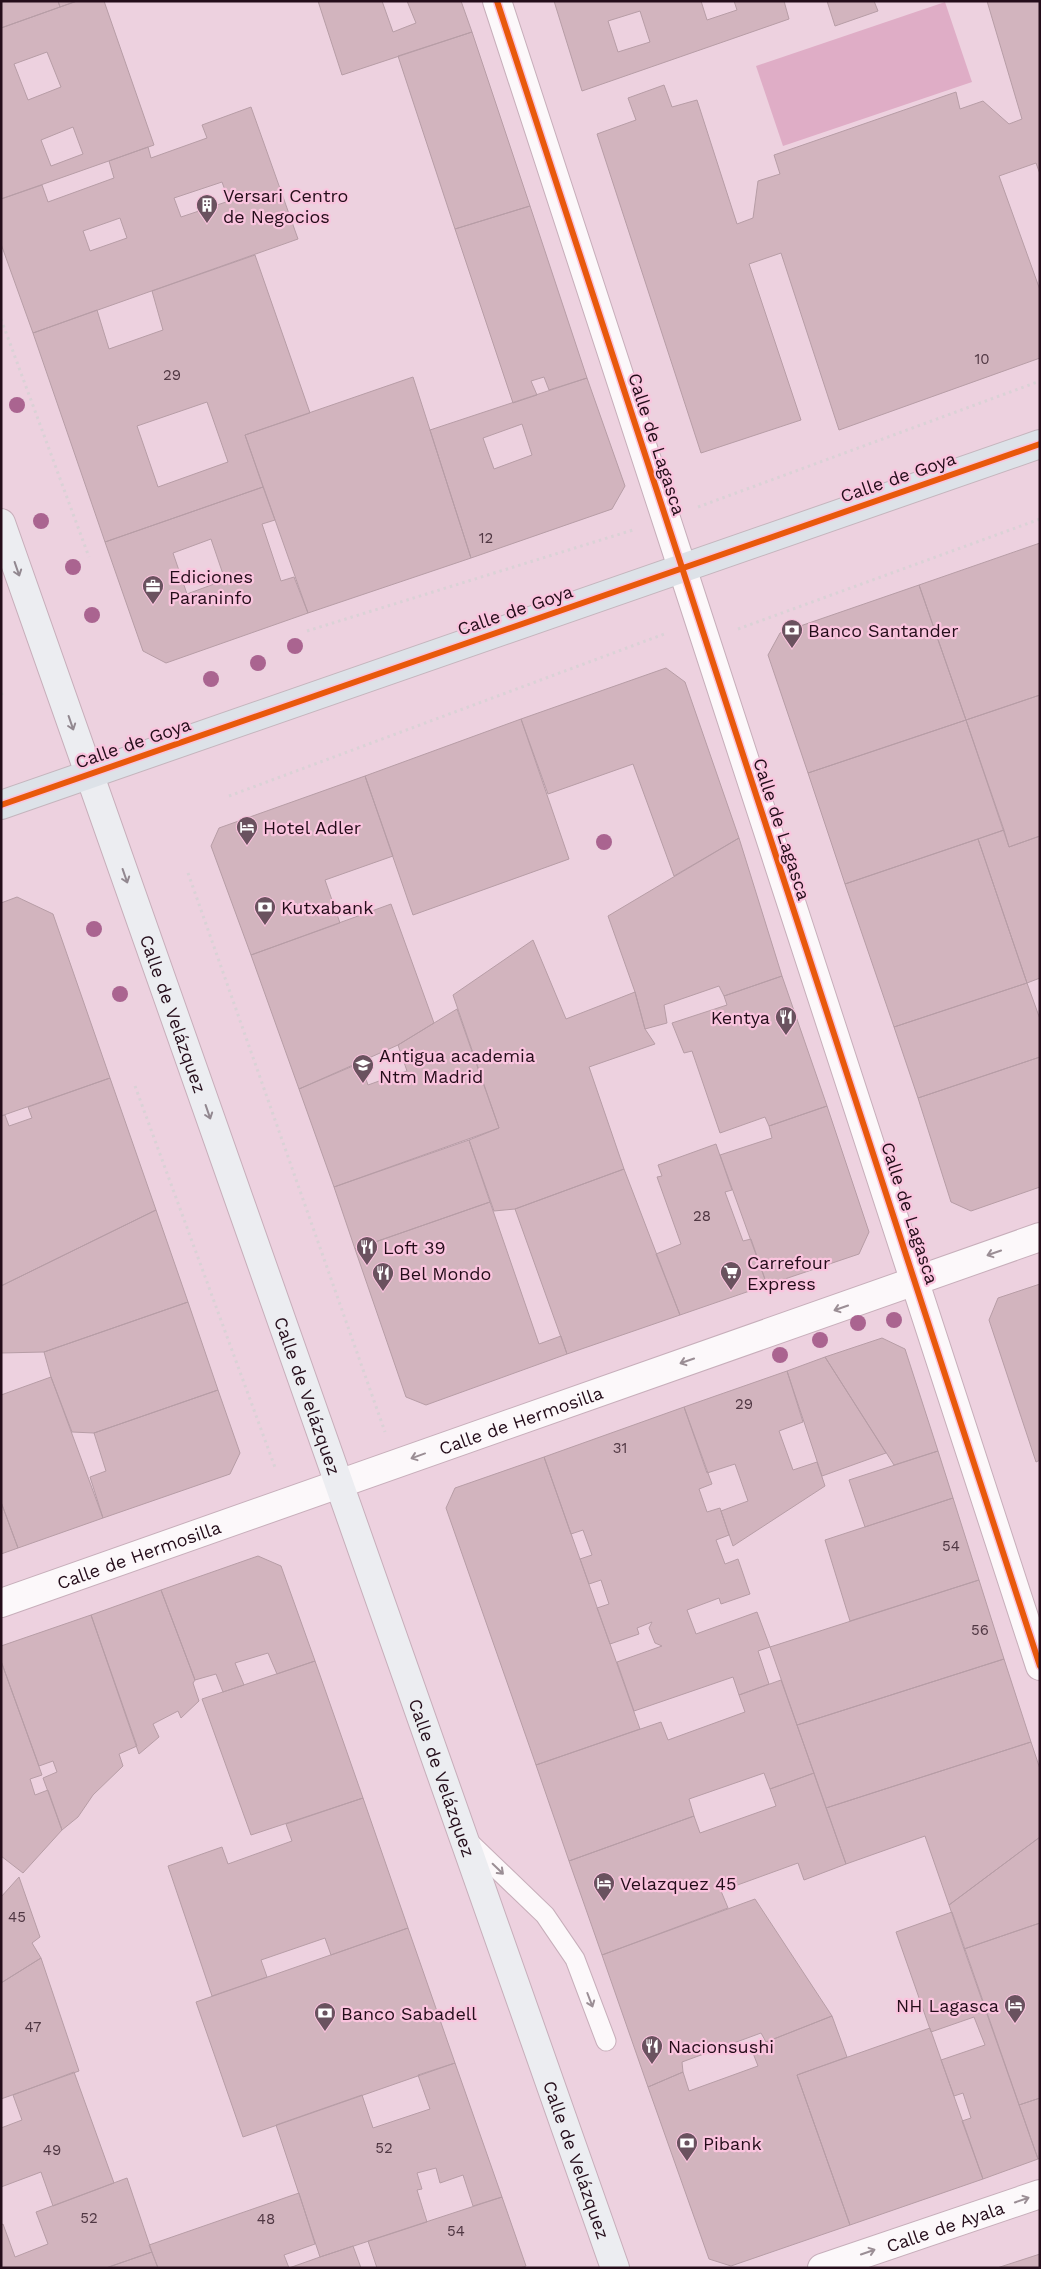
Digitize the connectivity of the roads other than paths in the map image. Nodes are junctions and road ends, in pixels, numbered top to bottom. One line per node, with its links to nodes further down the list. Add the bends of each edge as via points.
1 (497, 1): 4 (street, Calle de Lagasca)
2 (1040, 444): 4 (main road, Calle de Goya)
3 (1, 523): 5 (main road, Calle de Velázquez, one-way to 5)
4 (681, 568): 5 (main road, Calle de Goya); 8 (street, Calle de Lagasca)
5 (90, 774): 6 (main road, Calle de Goya); 9 (main road, Calle de Velázquez, one-way to 9)
6 (1, 805)
7 (1040, 1237): 8 (street, Calle de Hermosilla, one-way to 8)
8 (916, 1280): 9 (street, Calle de Hermosilla, one-way to 9); 11 (street, Calle de Lagasca)
9 (339, 1484): 10 (street, Calle de Hermosilla); 12 (main road, Calle de Velázquez)
10 (1, 1603)
11 (1040, 1666)
12 (463, 1836): 13 (lane, one-way to 13, via 545,1915 575,1959); 15 (main road, Calle de Velázquez)
13 (606, 2041)
14 (1040, 2194): 16 (street, Calle de Ayala, one-way to 14)
15 (615, 2268)
16 (822, 2268)

